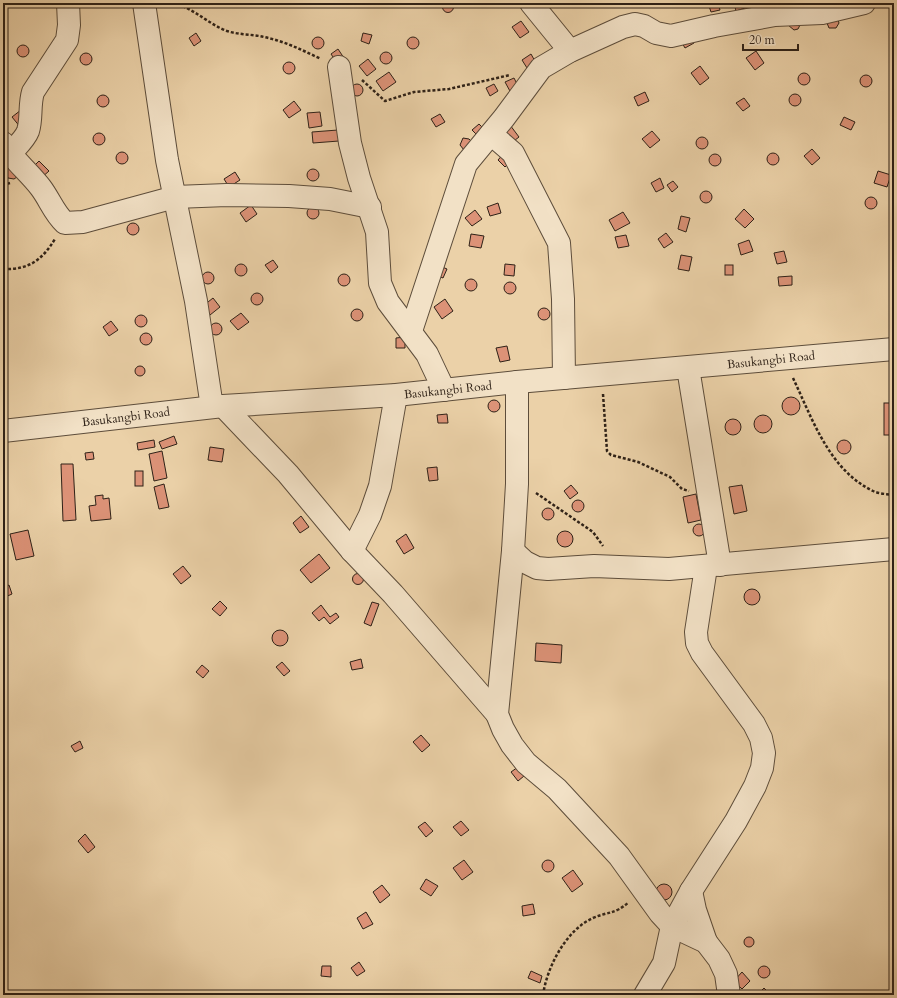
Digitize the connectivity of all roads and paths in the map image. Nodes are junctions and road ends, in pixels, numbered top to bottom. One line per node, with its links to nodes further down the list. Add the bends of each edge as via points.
1 (68, 3): 8 (street, via 67,40 32,92 28,132)
2 (144, 3): 9 (street)
3 (531, 3): 5 (street)
4 (864, 3): 5 (street, via 822,13 775,15 722,24 671,36 635,24 622,27)
5 (570, 51): 7 (street, via 541,68)
6 (339, 67): 10 (street, via 350,143)
7 (491, 134): 13 (street, via 466,164); 18 (street, via 513,153 558,243 563,299)
8 (6, 148): 11 (street, via 40,187 55,214)
9 (174, 197): 10 (street, via 289,196 330,199); 11 (street, via 83,222); 22 (street)
10 (370, 207): 13 (street, via 377,232 380,283 388,302)
11 (65, 223): 12 (path, via 38,261 24,267)
12 (3, 269)
13 (411, 331): 20 (street, via 427,354)
14 (894, 349): 15 (street, Basukangbi Road)
15 (784, 357): 16 (street, Basukangbi Road); 26 (path, via 821,436 840,466 874,492)
16 (688, 368): 17 (street, Basukangbi Road); 25 (street)
17 (602, 375): 18 (street, Basukangbi Road); 25 (path, via 607,451 670,477 682,489)
18 (564, 378): 19 (street, Basukangbi Road)
19 (517, 382): 20 (street, Basukangbi Road); 24 (street)
20 (444, 390): 21 (street, Basukangbi Road)
21 (396, 395): 22 (street, Basukangbi Road); 28 (street, via 380,486 370,515)
22 (217, 406): 23 (street, Basukangbi Road); 28 (street, via 288,474)
23 (3, 431)
24 (517, 484): 29 (street); 30 (path, via 540,494 593,532)
25 (707, 491): 31 (street)
26 (894, 495)
27 (894, 549): 31 (street)
28 (352, 551): 32 (street, via 393,594)
29 (514, 551): 30 (street, via 525,562 537,568); 32 (street)
30 (612, 566): 31 (street, via 670,569)
31 (713, 566): 34 (street, via 696,632 697,643 754,724 761,738 764,753 762,768 755,786)
32 (497, 714): 33 (street, via 509,740 526,763 566,798 619,856)
33 (644, 891): 35 (street, via 650,902); 37 (path, via 615,913 594,918 572,934 550,970)
34 (691, 891): 35 (street); 36 (street)
35 (672, 926): 36 (street); 38 (street, via 664,962)
36 (706, 942): 39 (street, via 720,959 726,974)
37 (543, 995)
38 (645, 995)
39 (729, 995)

